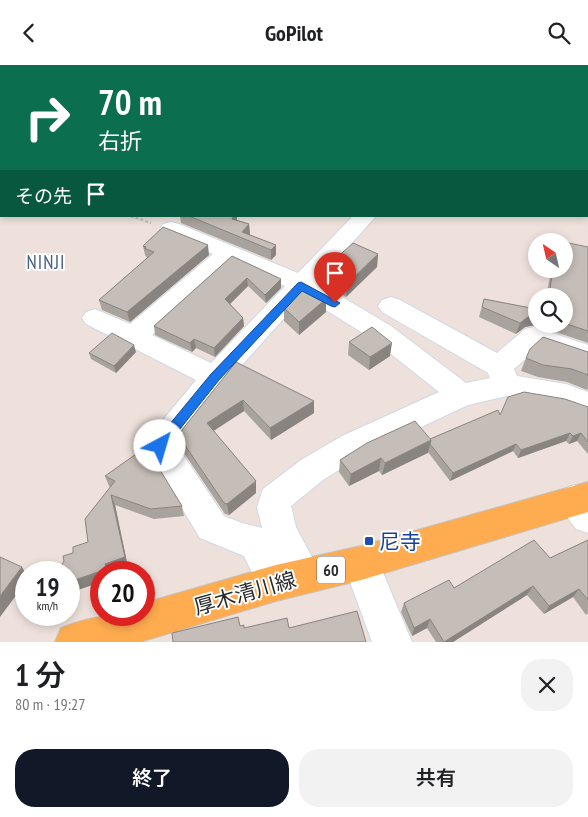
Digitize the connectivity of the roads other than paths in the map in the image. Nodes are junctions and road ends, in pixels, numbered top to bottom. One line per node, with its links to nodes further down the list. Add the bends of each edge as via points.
1 (364, 217): 4 (street)
2 (171, 229): 3 (street)
3 (228, 253): 4 (street); 7 (street)
4 (301, 286): 10 (street); 11 (street, via 351,312 426,365)
5 (390, 306): 9 (street)
6 (95, 318): 7 (street)
7 (134, 336): 10 (street)
8 (588, 355): 9 (street, via 534,335)
9 (503, 376): 11 (street); 12 (street)
10 (215, 377): 15 (street, via 160,446 212,527 255,542)
11 (461, 395): 15 (street, via 353,445 312,469 275,499 273,506)
12 (588, 404)
13 (583, 505): 14 (main road, 厚木清川線 / 60)
14 (361, 563): 15 (main road, 厚木清川線 / 60); 18 (street)
15 (290, 580): 16 (main road, 厚木清川線 / 60)
16 (155, 631): 17 (main road, 厚木清川線 / 60)
17 (75, 642)
18 (392, 642)

